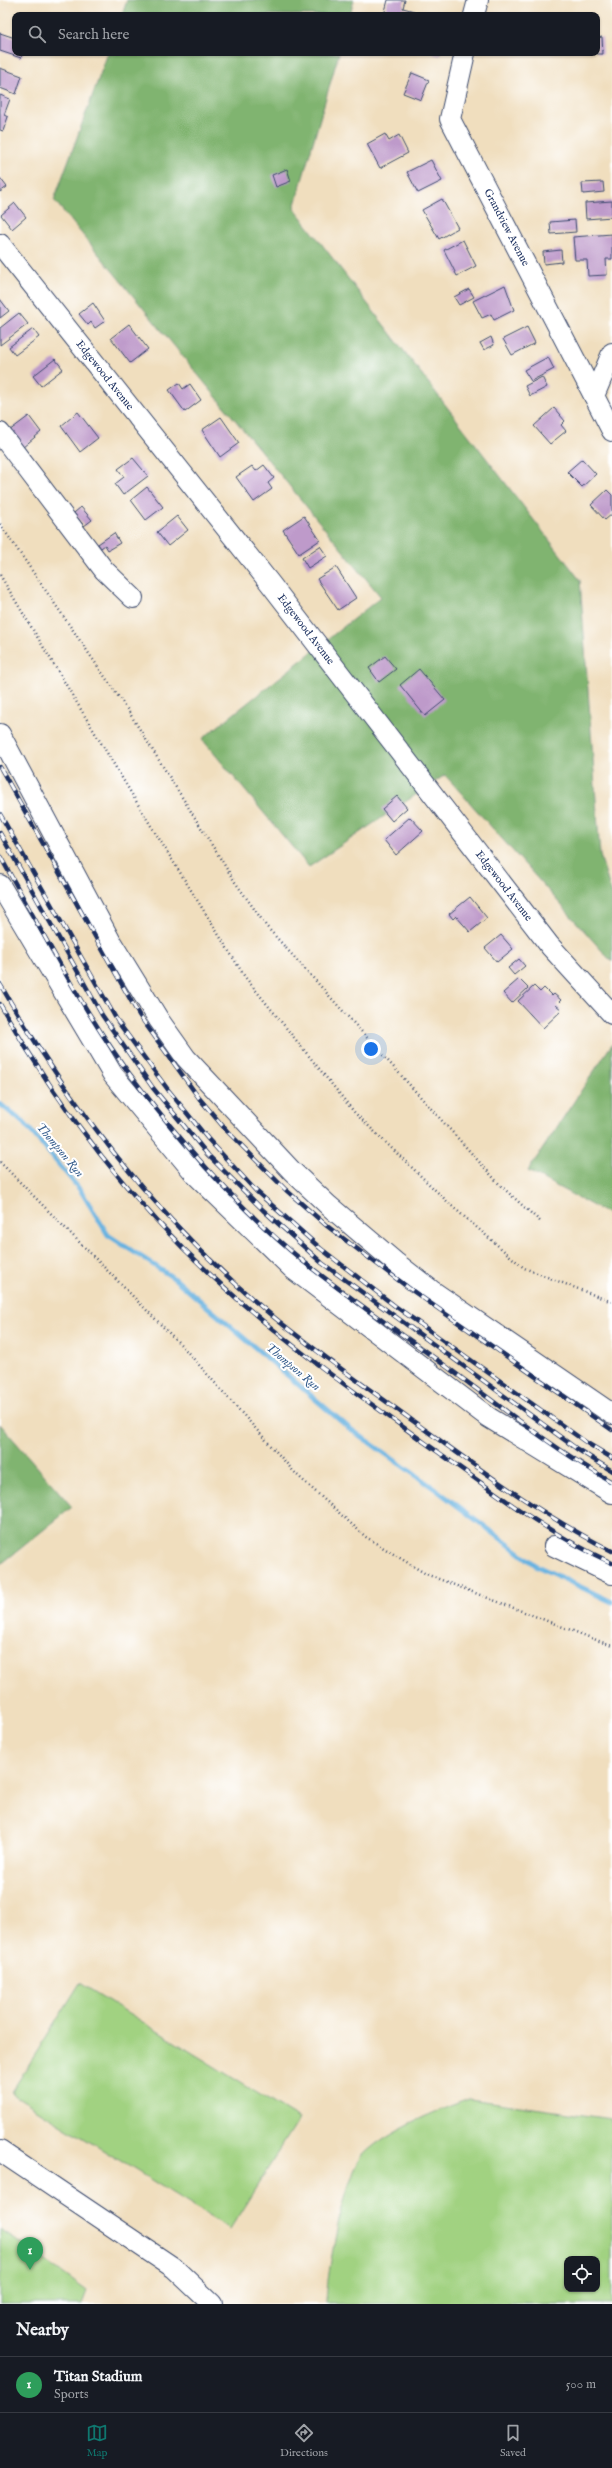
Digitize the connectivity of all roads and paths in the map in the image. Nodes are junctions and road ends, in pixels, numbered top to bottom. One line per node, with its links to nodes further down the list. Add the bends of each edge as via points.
1 (478, 0): 2 (street)
2 (475, 12)
3 (464, 56): 6 (street, Grandview Avenue, via 450,119)
4 (0, 244): 14 (street, Edgewood Avenue, via 264,576 550,946)
5 (612, 353): 6 (street)
6 (594, 396): 7 (street, Grandview Avenue)
7 (612, 430)
8 (0, 433): 11 (street, via 104,570)
9 (0, 524): 16 (path, via 127,709 235,882 267,927 501,1186)
10 (0, 575): 17 (path, via 245,977 355,1113 453,1207 524,1268)
11 (133, 598)
12 (0, 734): 18 (street, via 111,942 186,1058 292,1171 383,1252 431,1290)
13 (0, 885): 19 (street, via 113,1075 196,1175 293,1269 488,1416)
14 (612, 1014)
15 (0, 1162): 22 (path, via 183,1347 297,1474 366,1537 426,1574)
16 (542, 1223)
17 (612, 1302)
18 (612, 1414)
19 (612, 1493)
20 (554, 1546): 21 (street)
21 (612, 1574)
22 (612, 1646)
23 (0, 2151): 24 (street, via 174,2268)
24 (212, 2304)

